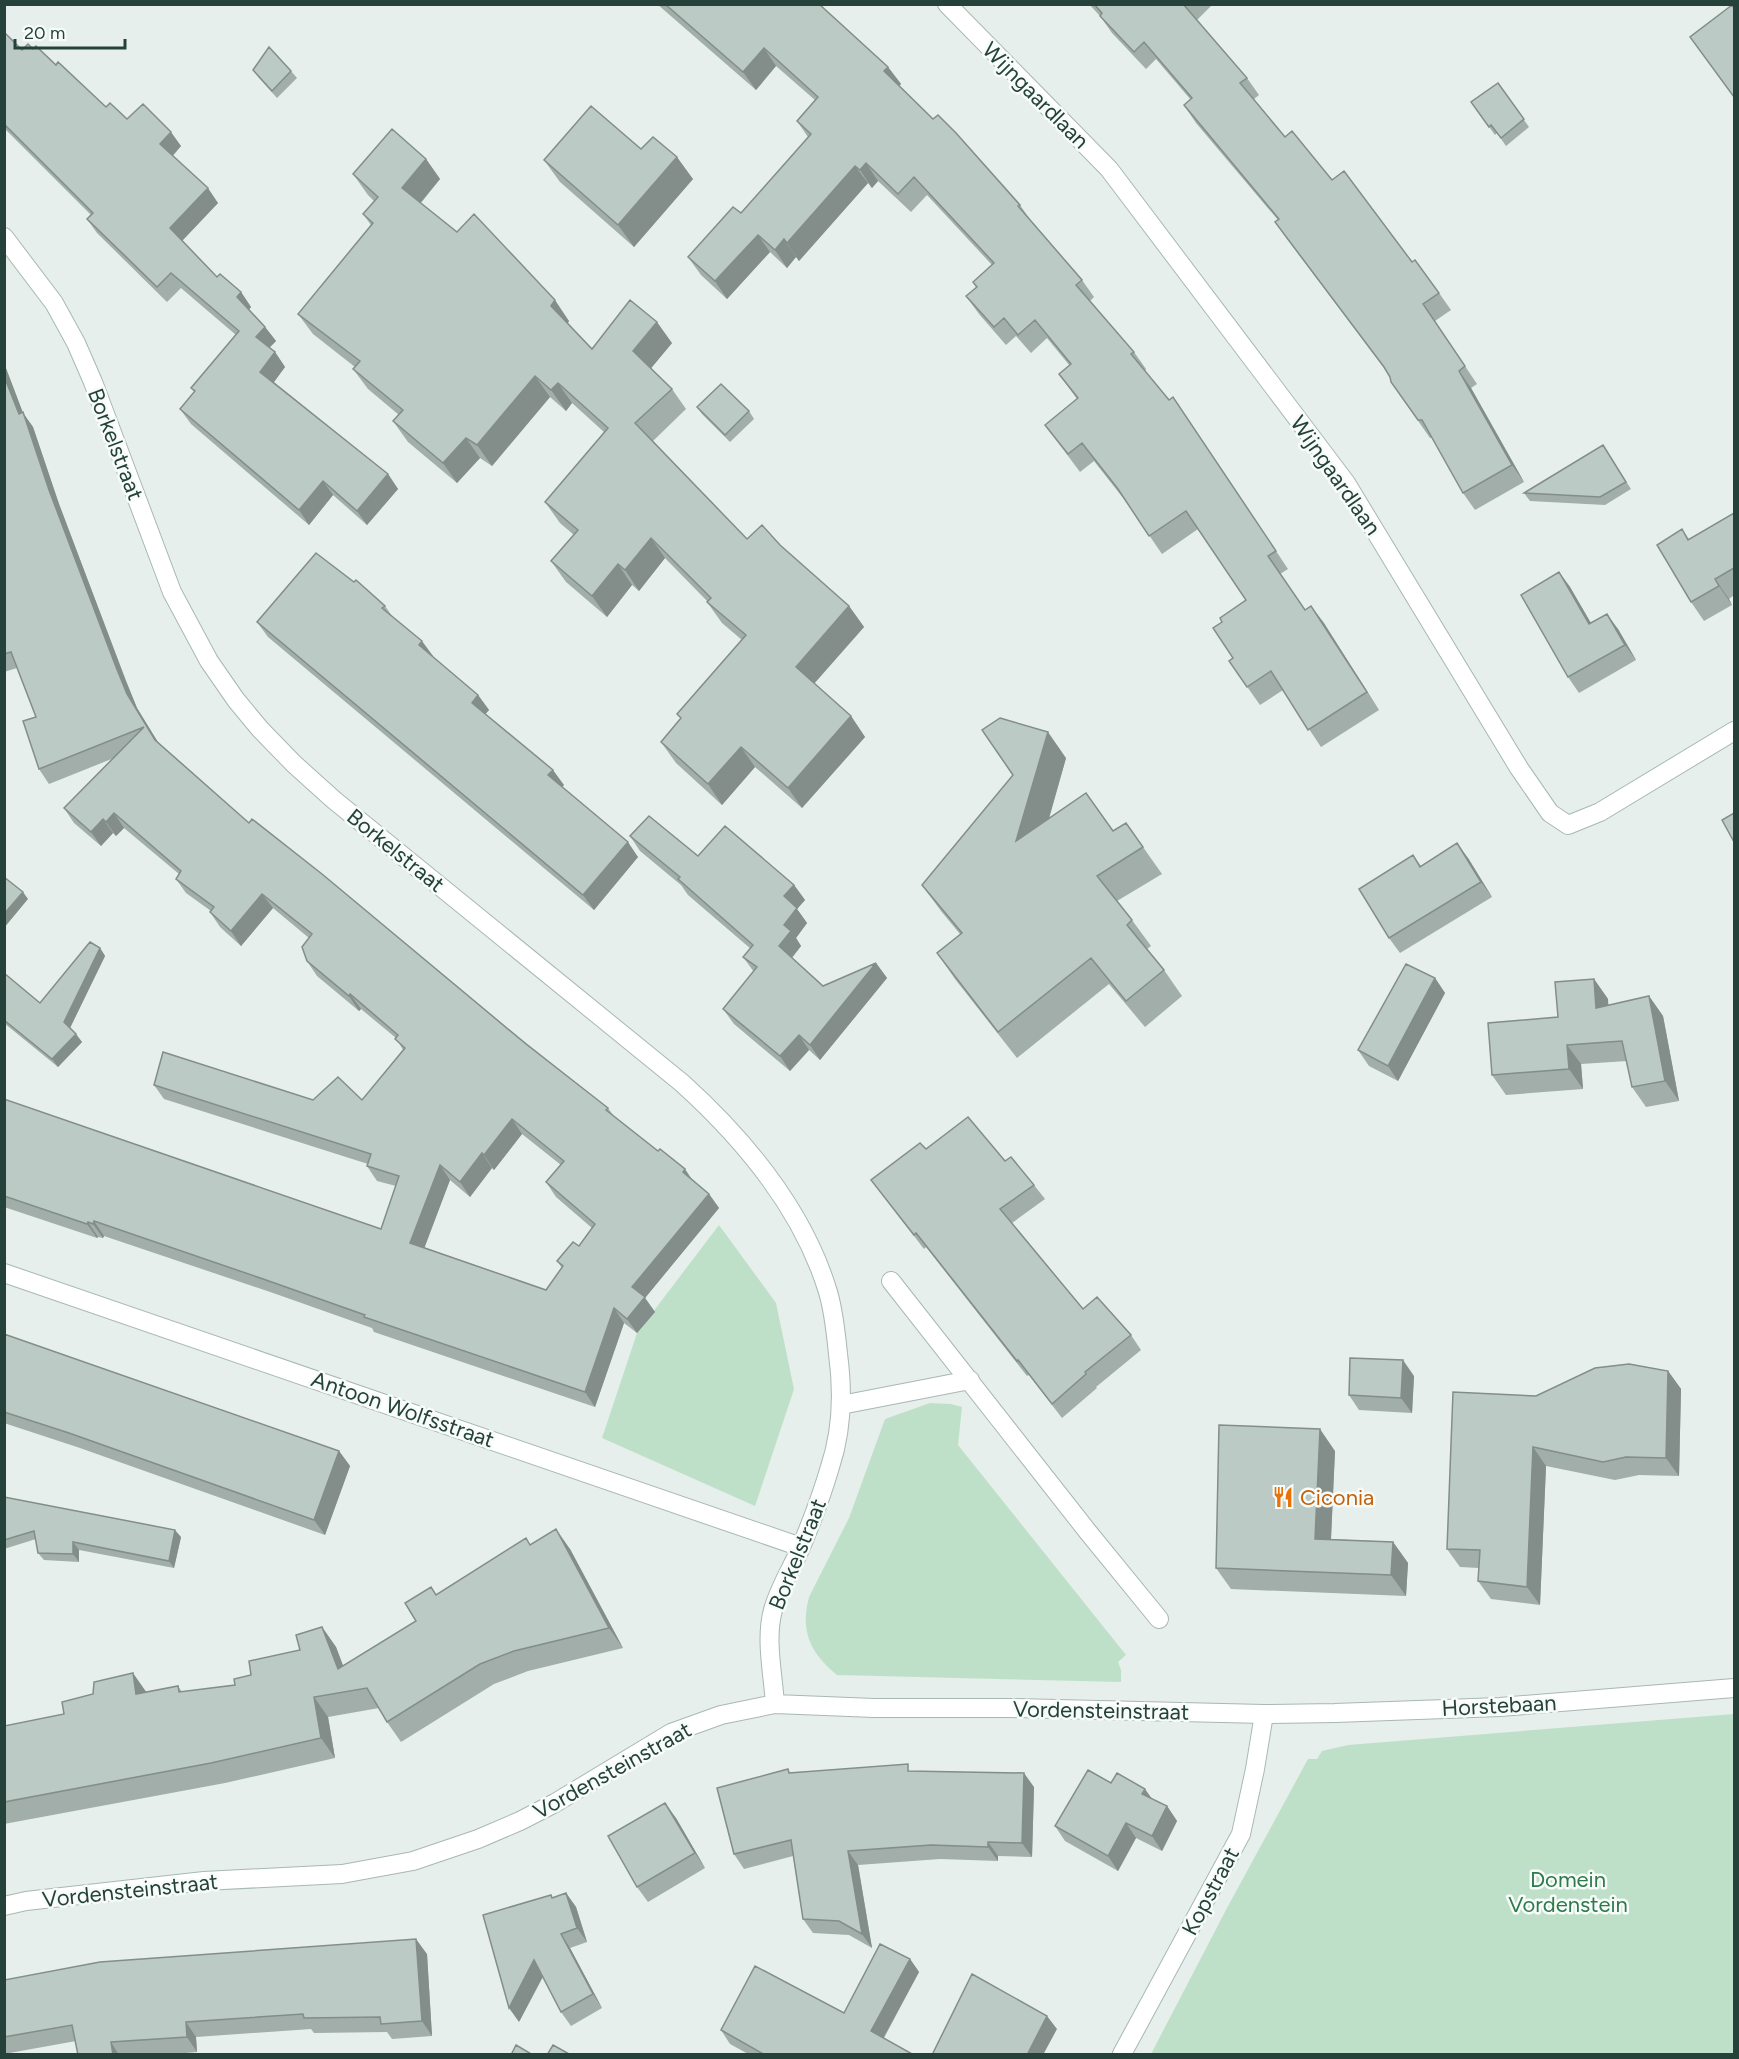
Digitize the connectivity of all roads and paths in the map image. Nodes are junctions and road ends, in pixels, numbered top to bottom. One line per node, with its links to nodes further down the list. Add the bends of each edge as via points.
1 (947, 4): 3 (street, Wijngaardlaan, via 1109,170 1346,483 1550,813 1568,825 1600,812)
2 (4, 237): 7 (street, Borkelstraat, via 54,303 76,344 172,592 209,661 236,700 294,764 334,800 717,1115 774,1183 814,1253 835,1323)
3 (1734, 732)
4 (4, 1273): 8 (street, Antoon Wolfsstraat)
5 (891, 1281): 6 (street)
6 (969, 1380): 7 (street); 9 (street)
7 (840, 1405): 8 (street, Borkelstraat, via 832,1463)
8 (801, 1547): 11 (street, Borkelstraat, via 773,1610 769,1638)
9 (1159, 1619)
10 (1734, 1688): 12 (street, Horstebaan, via 1500,1707)
11 (775, 1704): 12 (street, Vordensteinstraat); 13 (street, Vordensteinstraat, via 721,1715 671,1733 520,1821 413,1861 342,1874 204,1881)
12 (1264, 1714): 14 (street, Kopstraat, via 1241,1834)
13 (4, 1906)
14 (1122, 2055)

